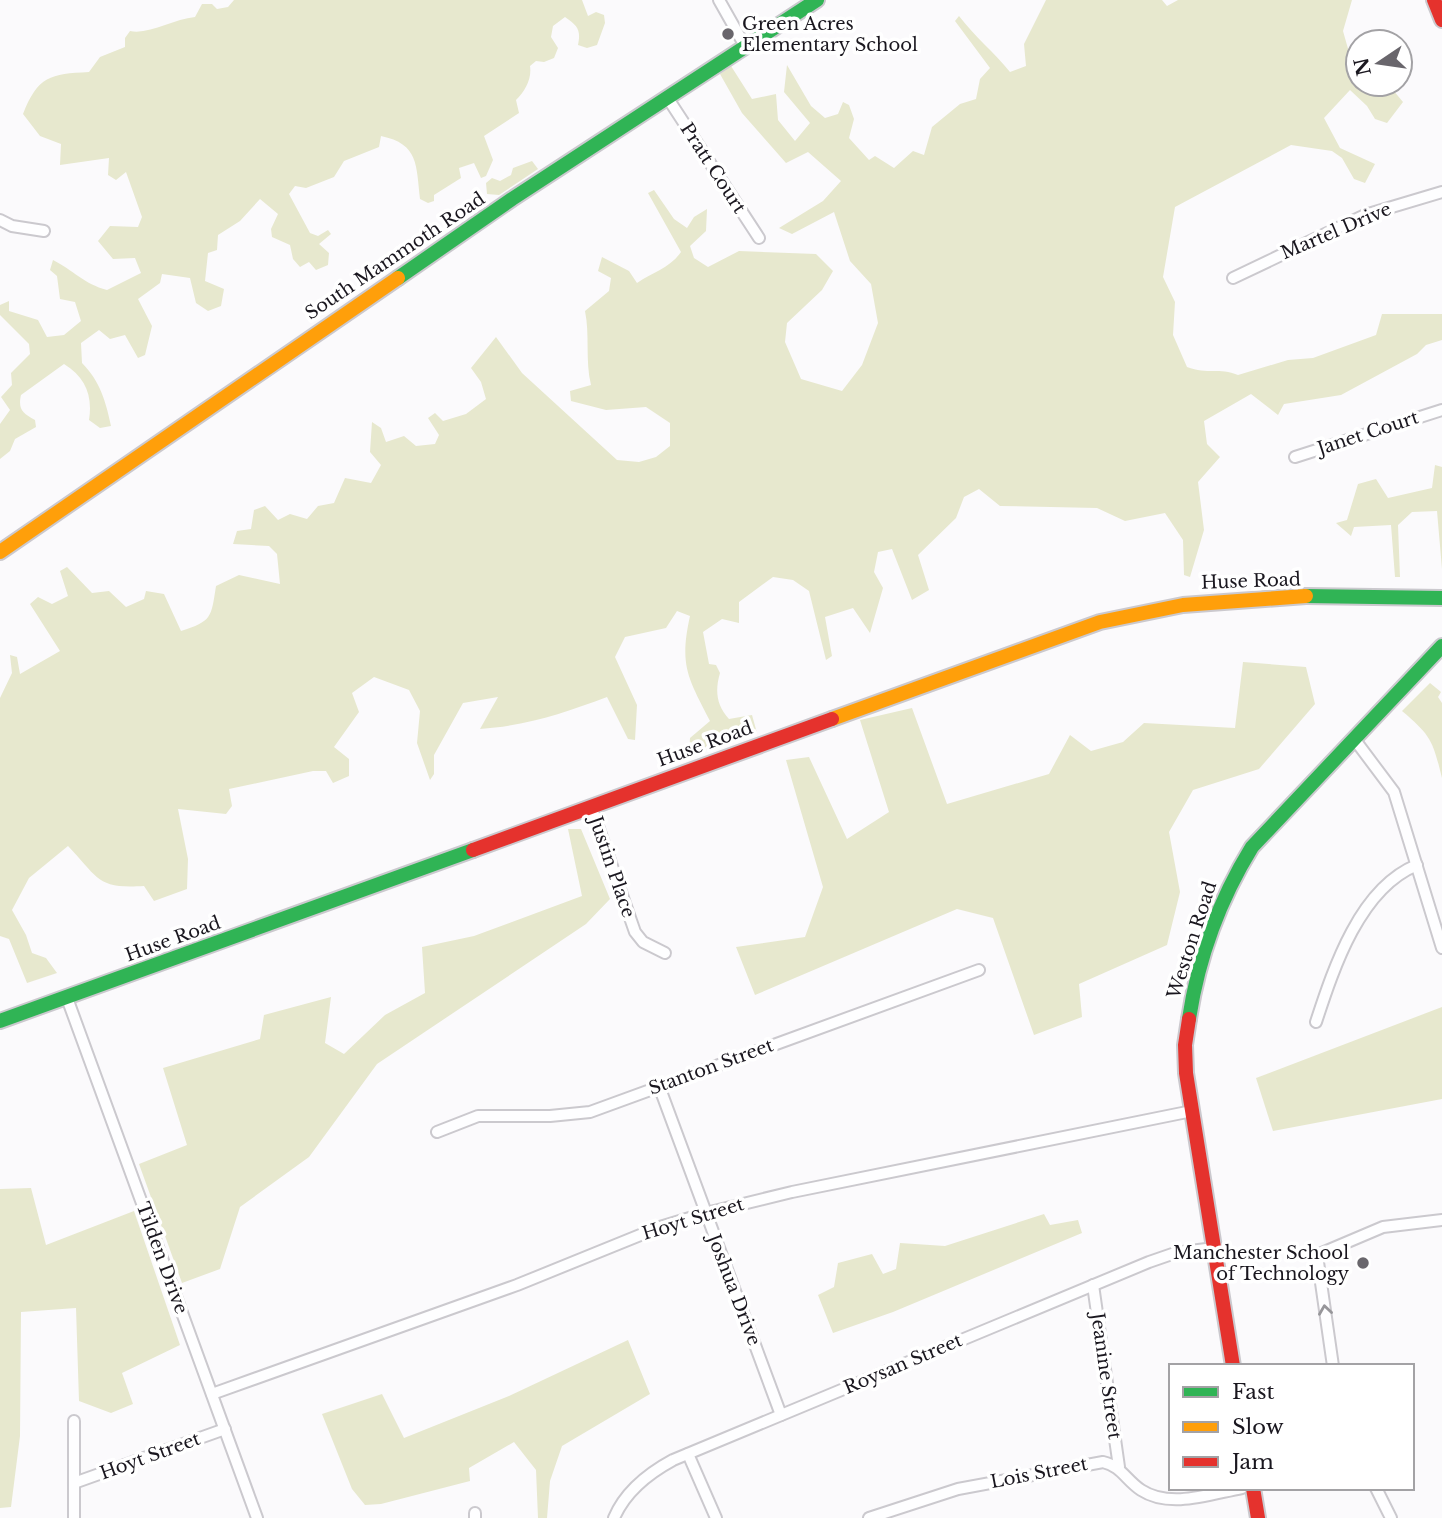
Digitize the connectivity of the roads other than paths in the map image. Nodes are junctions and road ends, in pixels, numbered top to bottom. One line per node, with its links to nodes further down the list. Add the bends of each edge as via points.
1 (719, 0): 5 (street)
2 (817, 0): 5 (street, South Mammoth Road)
3 (1434, 0): 4 (street)
4 (1442, 20)
5 (745, 46): 6 (street, South Mammoth Road)
6 (667, 97): 10 (street, Pratt Court); 14 (street, South Mammoth Road)
7 (1442, 192): 11 (street, Martel Drive, via 1365,215)
8 (0, 220): 9 (street)
9 (44, 231)
10 (759, 238)
11 (1233, 278)
12 (1442, 410): 13 (street, Janet Court)
13 (1295, 457)
14 (0, 552)
15 (1442, 598): 18 (street, Huse Road, via 1210,601 1125,615)
16 (1442, 646): 17 (street, Weston Road)
17 (1355, 740): 19 (street, via 1394,792); 27 (street, Weston Road, via 1277,817 1231,881 1204,954 1188,1018 1186,1073)
18 (591, 806): 21 (street, Justin Place, via 635,932 643,942); 23 (street, Huse Road)
19 (1417, 865): 20 (street); 25 (street, via 1390,880 1361,919)
20 (1442, 948)
21 (665, 953)
22 (979, 970): 26 (street, Stanton Street)
23 (67, 998): 24 (street, Huse Road); 35 (street, Tilden Drive)
24 (0, 1021)
25 (1316, 1022)
26 (659, 1086): 28 (street, Stanton Street, via 578,1114 478,1116); 29 (street, Joshua Drive)
27 (1192, 1111): 29 (street, Hoyt Street); 31 (street, Weston Road)
28 (437, 1132)
29 (706, 1213): 35 (street, Hoyt Street); 36 (street, Joshua Drive)
30 (1442, 1220): 34 (street, one-way to 30, via 1317,1255 1383,1227)
31 (1214, 1248): 32 (street, Roysan Street, via 1163,1257); 33 (street, Weston Road)
32 (1093, 1285): 36 (street, Roysan Street); 40 (street, Jeanine Street)
33 (1233, 1364)
34 (1333, 1364)
35 (212, 1394): 38 (street, Tilden Drive)
36 (781, 1415): 39 (street, Roysan Street)
37 (74, 1421): 41 (street)
38 (225, 1429): 41 (street, Hoyt Street); 46 (street, Tilden Drive)
39 (688, 1454): 47 (street, Roysan Street, via 650,1473 631,1491); 48 (street)
40 (1119, 1467): 42 (street, via 1144,1492 1165,1499); 49 (street, Lois Street, via 1093,1463 984,1484)
41 (74, 1483): 45 (street)
42 (1228, 1490)
43 (1253, 1490): 50 (street)
44 (1377, 1490): 51 (street)
45 (74, 1518)
46 (257, 1518)
47 (614, 1518)
48 (716, 1518)
49 (869, 1518)
50 (1258, 1518)
51 (1391, 1518)

